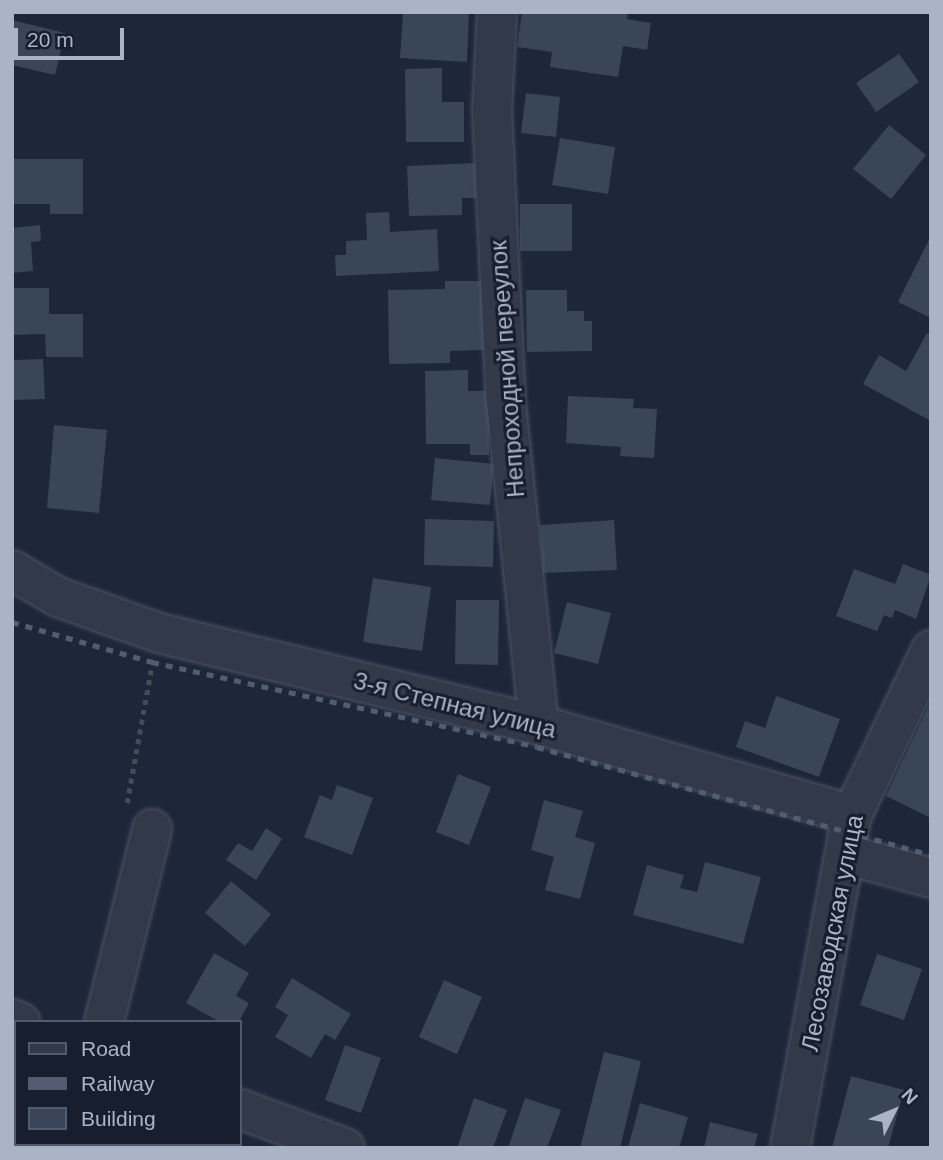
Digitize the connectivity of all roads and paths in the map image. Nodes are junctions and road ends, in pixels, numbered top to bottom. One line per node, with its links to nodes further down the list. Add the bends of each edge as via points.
1 (497, 12): 5 (street, Непроходной переулок, via 492,110 506,402)
2 (12, 570): 3 (street, 3-я Степная улица, via 58,597)
3 (159, 633): 5 (street, 3-я Степная улица); 7 (path, via 123,799)
4 (931, 650): 6 (street, Лесозаводская улица)
5 (539, 725): 6 (street, 3-я Степная улица)
6 (852, 815): 8 (street, Лесозаводская улица)
7 (152, 828): 10 (street)
8 (845, 855): 9 (street); 13 (street, Лесозаводская улица)
9 (931, 878)
10 (104, 1020)
11 (242, 1110): 12 (street)
12 (345, 1148)
13 (790, 1148)

